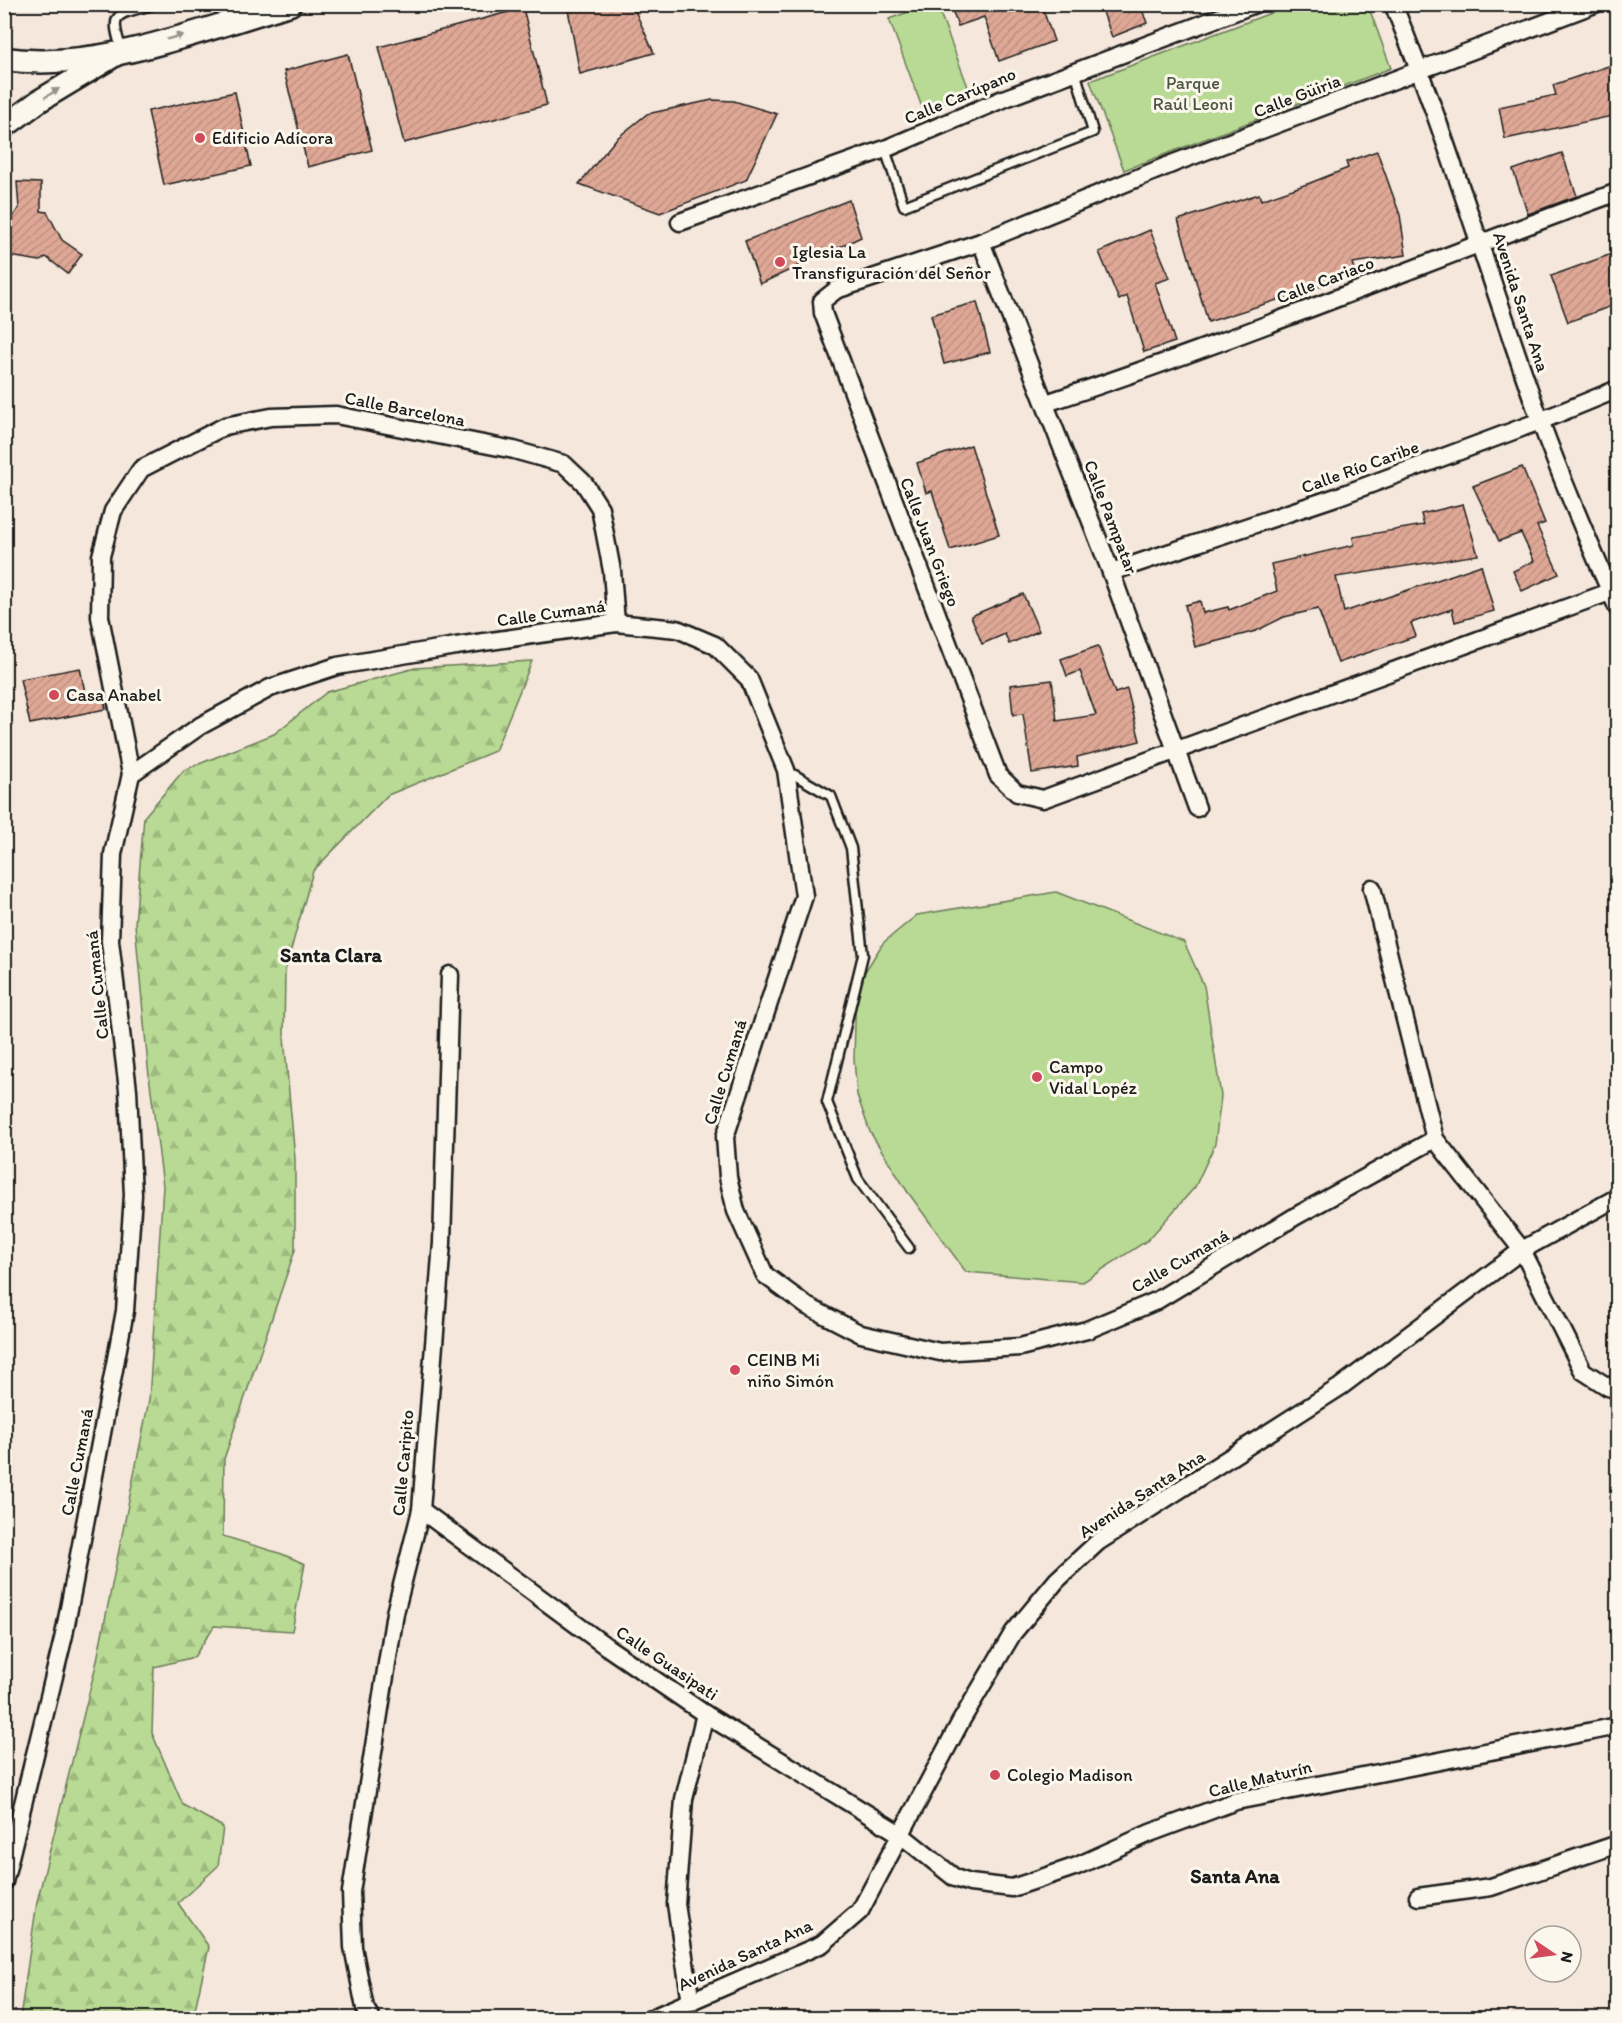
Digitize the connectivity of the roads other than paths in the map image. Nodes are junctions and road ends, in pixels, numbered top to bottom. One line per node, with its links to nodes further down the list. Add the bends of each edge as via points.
1 (155, 4): 6 (lane, via 119,16 114,22)
2 (290, 4): 6 (main road, one-way to 2)
3 (1255, 4): 9 (street, Calle Carúpano)
4 (1393, 4): 8 (street, Avenida Santa Ana)
5 (1595, 4): 8 (street, Calle Güiria)
6 (121, 52): 7 (main road, via 52,61); 10 (street, one-way to 6, via 39,101)
7 (4, 59)
8 (1419, 69): 14 (street, Avenida Santa Ana); 15 (street, Calle Güiria)
9 (1074, 71): 11 (street, Calle Carúpano); 11 (lane, via 1093,132 904,206)
10 (4, 127)
11 (885, 149): 13 (street, Calle Carúpano)
12 (1617, 192): 14 (street, Calle Cariaco)
13 (680, 222)
14 (1480, 241): 17 (street, Calle Cariaco, via 1131,375); 18 (street, Avenida Santa Ana)
15 (981, 242): 17 (street, Calle Pampatar); 23 (street, Calle Juan Griego, via 836,290 822,301 823,313 993,764 998,775 1017,793 1043,799)
16 (1617, 389): 18 (street, Calle Río Caribe)
17 (1046, 403): 19 (street, Calle Pampatar)
18 (1540, 421): 19 (street, Calle Río Caribe, via 1339,496); 20 (street, Avenida Santa Ana)
19 (1112, 572): 23 (street, Calle Pampatar)
20 (1614, 590): 21 (street, Avenida Santa Ana); 23 (street)
21 (1617, 609)
22 (616, 623): 24 (street, Calle Cumaná, via 677,630 715,645 749,679); 25 (street, Calle Cumaná, via 337,666 270,688 200,726); 25 (street, Calle Barcelona, via 612,571 600,508 584,483 564,464 514,450 336,415 271,417 225,426 141,469 113,511 100,556 100,617)
23 (1174, 750): 26 (street, Calle Pampatar)
24 (786, 770): 29 (street, Calle Cumaná, via 804,896 725,1137 736,1211 765,1275 807,1306 861,1334 940,1352 1020,1347 1087,1330 1155,1301); 31 (lane, via 831,796 851,848 863,955 826,1102 858,1179)
25 (131, 774): 39 (street, Calle Cumaná, via 113,854 110,941 128,1090 132,1183 125,1311 64,1635)
26 (1197, 808)
27 (1372, 888): 29 (street)
28 (450, 975): 34 (street, Calle Caripito, via 442,1242)
29 (1435, 1139): 32 (street)
30 (1617, 1197): 32 (street, Avenida Santa Ana)
31 (909, 1248)
32 (1522, 1250): 33 (street, via 1583,1371); 37 (street, Avenida Santa Ana, via 1340,1387 1098,1542 1057,1580 1012,1633)
33 (1617, 1390)
34 (422, 1510): 35 (street, Calle Guasipati); 42 (street, Calle Caripito, via 395,1613 351,1892 353,1947)
35 (705, 1714): 37 (street, Calle Guasipati); 41 (street, via 684,1798 676,1904)
36 (1617, 1726): 37 (street, Calle Maturín, via 1236,1801 1077,1866 1012,1888 955,1878)
37 (900, 1834): 41 (street, Avenida Santa Ana, via 860,1911 822,1944)
38 (1617, 1844): 40 (street, via 1491,1887)
39 (4, 1882)
40 (1418, 1897)
41 (691, 2002): 43 (street, Avenida Santa Ana)
42 (370, 2019)
43 (652, 2019)

